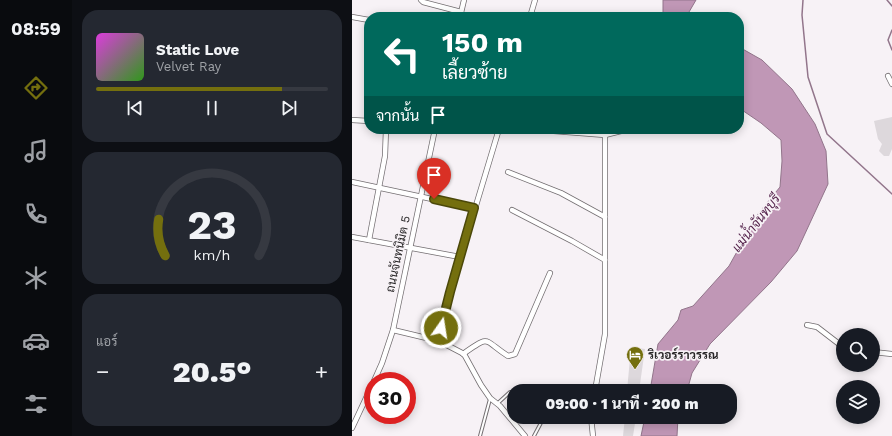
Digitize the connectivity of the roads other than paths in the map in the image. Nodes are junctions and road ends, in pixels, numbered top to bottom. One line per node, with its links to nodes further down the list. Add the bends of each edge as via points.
1 (421, 0): 4 (street)
2 (464, 0): 5 (street)
3 (535, 0): 6 (street)
4 (454, 12)
5 (461, 12)
6 (531, 12)
7 (352, 17): 8 (street)
8 (364, 19)
9 (888, 76): 10 (street)
10 (892, 84)
11 (352, 120): 12 (street)
12 (364, 121)
13 (386, 134): 21 (street)
14 (434, 134): 22 (street, ถนนจันทนิมิต 5)
15 (497, 134): 23 (street)
16 (592, 134): 18 (street)
17 (609, 134): 18 (street)
18 (605, 135): 25 (street)
19 (508, 172): 25 (street, via 561,193)
20 (352, 182): 21 (street)
21 (379, 187): 22 (street); 27 (street)
22 (421, 196): 23 (street); 28 (street, ถนนจันทนิมิต 5)
23 (474, 208): 29 (street)
24 (512, 210): 30 (street)
25 (605, 217): 30 (street)
26 (352, 237): 27 (street)
27 (369, 240): 28 (street)
28 (410, 248): 29 (street); 33 (street, ถนนจันทนิมิต 5)
29 (460, 257): 34 (street)
30 (605, 260): 40 (street, via 605,334)
31 (550, 273): 37 (street, via 515,354 508,356 492,342 485,341 477,343)
32 (807, 325): 35 (street, via 817,327)
33 (393, 330): 34 (street); 39 (street, ถนนจันทนิมิต 5)
34 (439, 341): 37 (street)
35 (836, 342)
36 (880, 353): 38 (street)
37 (463, 354): 42 (street)
38 (892, 354)
39 (378, 372)
40 (596, 384)
41 (507, 395): 44 (lane)
42 (490, 398): 44 (street); 49 (lane)
43 (364, 400): 45 (street, ถนนจันทนิมิต 5)
44 (497, 404): 50 (street)
45 (353, 422): 48 (street, ถนนจันทนิมิต 5)
46 (540, 424): 51 (lane)
47 (592, 424): 52 (street)
48 (352, 428)
49 (480, 436)
50 (525, 436)
51 (534, 436)
52 (593, 436)

